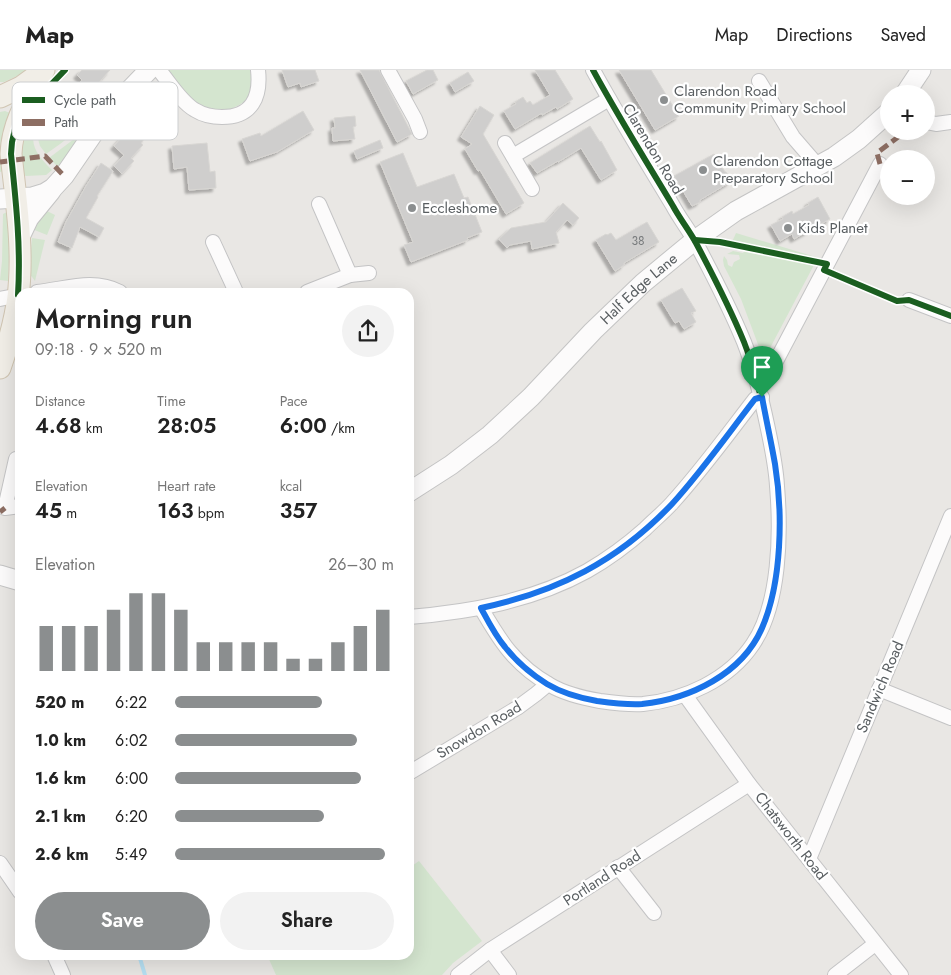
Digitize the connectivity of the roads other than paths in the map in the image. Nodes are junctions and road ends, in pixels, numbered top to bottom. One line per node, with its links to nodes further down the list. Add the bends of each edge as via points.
1 (44, 70): 9 (main road); 10 (main road)
2 (149, 70): 11 (main road)
3 (159, 70): 12 (street)
4 (258, 70): 15 (street, via 258,91 253,103 238,114 216,117 204,114 194,110)
5 (388, 70): 21 (street)
6 (593, 70): 17 (street, Clarendon Road)
7 (921, 70): 13 (main road)
8 (759, 81): 27 (street, via 793,137)
9 (29, 82)
10 (37, 82)
11 (137, 82)
12 (168, 82)
13 (911, 85)
14 (12, 91): 16 (main road)
15 (178, 94)
16 (0, 96)
17 (609, 99): 25 (street); 33 (street, Clarendon Road)
18 (880, 120): 27 (main road, Half Edge Lane, via 834,158)
19 (951, 122): 20 (street)
20 (935, 124)
21 (418, 125)
22 (12, 140): 30 (main road)
23 (89, 140): 28 (main road)
24 (505, 143): 25 (street)
25 (513, 156): 29 (street)
26 (880, 164): 46 (street)
27 (819, 166): 33 (main road, Half Edge Lane, via 736,211)
28 (54, 188): 30 (main road, via 39,196); 32 (main road, via 29,218)
29 (532, 189)
30 (8, 199): 32 (main road)
31 (319, 204): 36 (street)
32 (19, 239): 37 (main road)
33 (694, 240): 46 (street, Clarendon Road, via 730,308); 48 (main road, Half Edge Lane, via 593,330 531,397 490,435)
34 (213, 242): 40 (street)
35 (370, 273): 36 (street)
36 (350, 275): 41 (street)
37 (19, 288)
38 (64, 288): 39 (street, via 94,284)
39 (109, 288)
40 (234, 288)
41 (317, 288)
42 (908, 300): 44 (street)
43 (15, 316): 45 (main road)
44 (951, 316)
45 (0, 368)
46 (760, 391): 53 (street, via 672,504 625,546 566,582); 57 (street, Clarendon Road, via 775,464 779,510 772,597 753,645 730,669)
47 (15, 463): 49 (street, via 5,508)
48 (414, 489)
49 (15, 507)
50 (951, 516): 56 (street, Sandwich Road)
51 (0, 575): 52 (main road)
52 (15, 580)
53 (481, 608): 54 (street); 55 (street, Clarendon Road, via 514,658)
54 (414, 617)
55 (548, 684): 57 (street, Clarendon Road, via 577,696 625,704); 59 (street, Snowdon Road, via 511,712)
56 (879, 689): 58 (street); 61 (street, Sandwich Road)
57 (685, 695): 60 (street, Chatsworth Road)
58 (951, 718)
59 (414, 770)
60 (749, 784): 61 (street, Chatsworth Road); 63 (street, Portland Road)
61 (809, 859): 66 (street, Chatsworth Road)
62 (0, 863): 64 (street)
63 (618, 867): 65 (street); 67 (street, Portland Road)
64 (15, 885)
65 (654, 913)
66 (875, 944): 72 (street); 73 (street, Chatsworth Road)
67 (490, 950): 70 (street, Portland Road); 71 (street)
68 (56, 960): 69 (street)
69 (63, 975)
70 (458, 975)
71 (509, 975)
72 (835, 975)
73 (900, 975)

